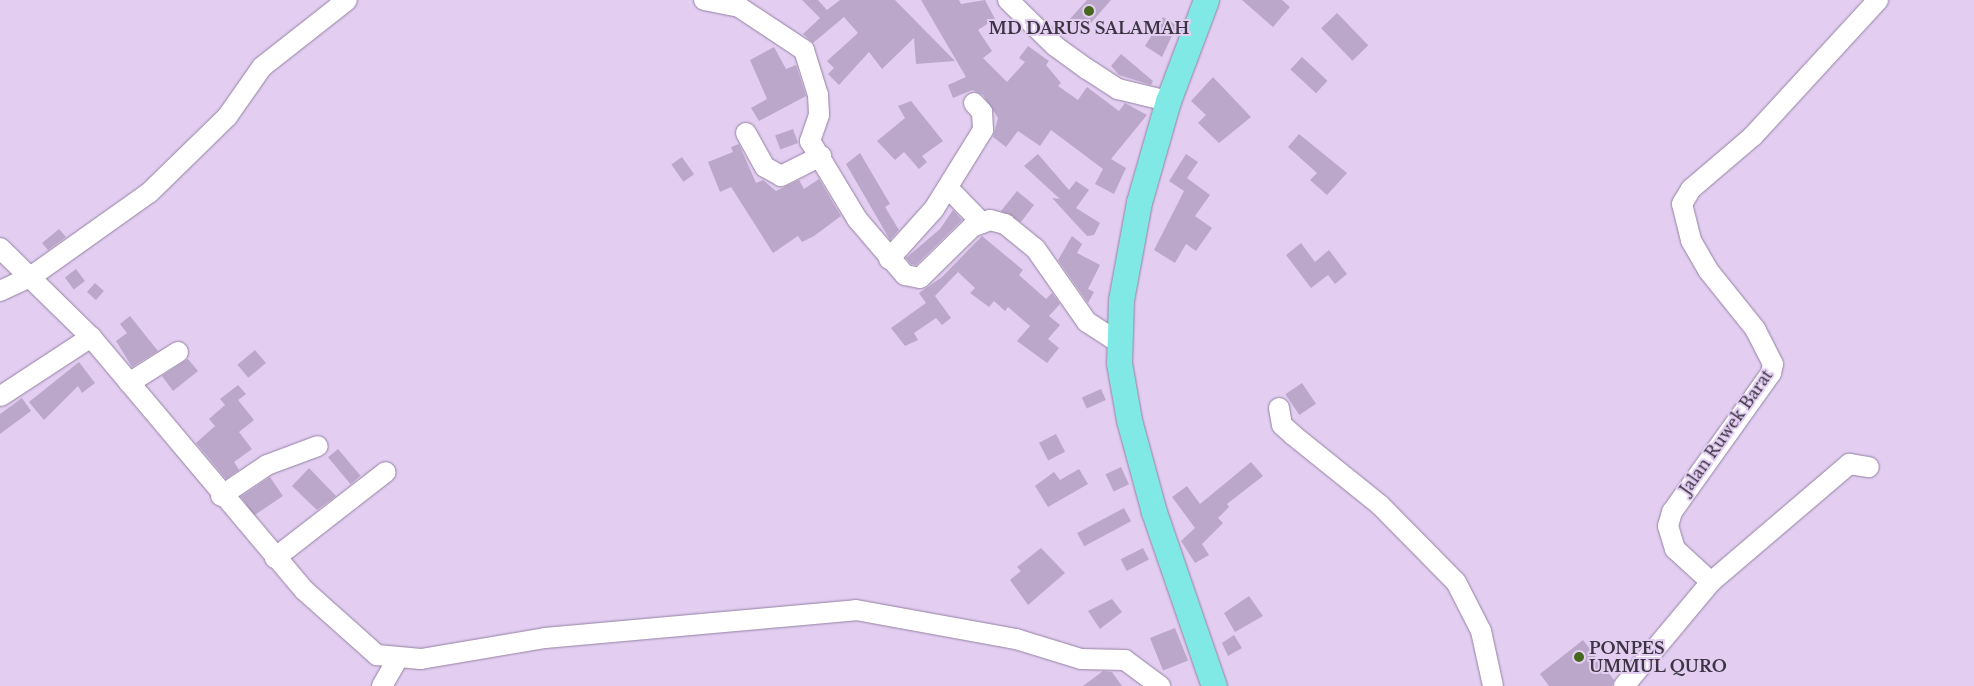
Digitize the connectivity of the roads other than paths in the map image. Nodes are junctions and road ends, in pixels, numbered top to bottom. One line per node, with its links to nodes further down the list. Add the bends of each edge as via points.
1 (347, 0): 14 (street, via 262,67 227,117 149,193)
2 (704, 0): 9 (street, via 739,7 804,50 818,95 819,115 810,141)
3 (1008, 0): 6 (street, via 1055,46 1118,89)
4 (1206, 0): 6 (main road)
5 (1878, 0): 27 (street, Jalan Ruwek Barat, via 1754,136 1691,189 1682,204 1682,217 1700,255 1756,330 1773,364 1672,512 1668,526 1675,549)
6 (1168, 101): 17 (main road, via 1131,238)
7 (974, 103): 10 (street, via 982,112 984,130)
8 (746, 133): 9 (street, via 765,167 781,176)
9 (821, 156): 13 (street, via 857,219)
10 (948, 188): 11 (street); 13 (street)
11 (982, 223): 13 (street, via 972,227 920,278 905,275); 17 (street, via 1006,224 1021,234 1087,322)
12 (0, 248): 14 (street)
13 (889, 259)
14 (32, 276): 15 (street); 16 (street)
15 (0, 291)
16 (91, 337): 19 (street); 20 (street)
17 (1119, 343): 31 (main road, via 1127,410 1154,512)
18 (178, 352): 19 (street)
19 (129, 383): 25 (street)
20 (1, 396)
21 (1279, 408): 32 (street, via 1282,425 1380,505 1456,582 1481,631)
22 (318, 446): 25 (street, via 267,465)
23 (1869, 467): 27 (street, via 1849,464)
24 (386, 472): 26 (street)
25 (221, 496): 26 (street)
26 (275, 558): 28 (street, via 367,648)
27 (1711, 582): 33 (street)
28 (397, 660): 29 (street); 30 (street, via 545,638 856,610 1016,639 1081,658 1125,660)
29 (382, 686)
30 (1160, 686)
31 (1214, 686)
32 (1493, 686)
33 (1624, 686)

